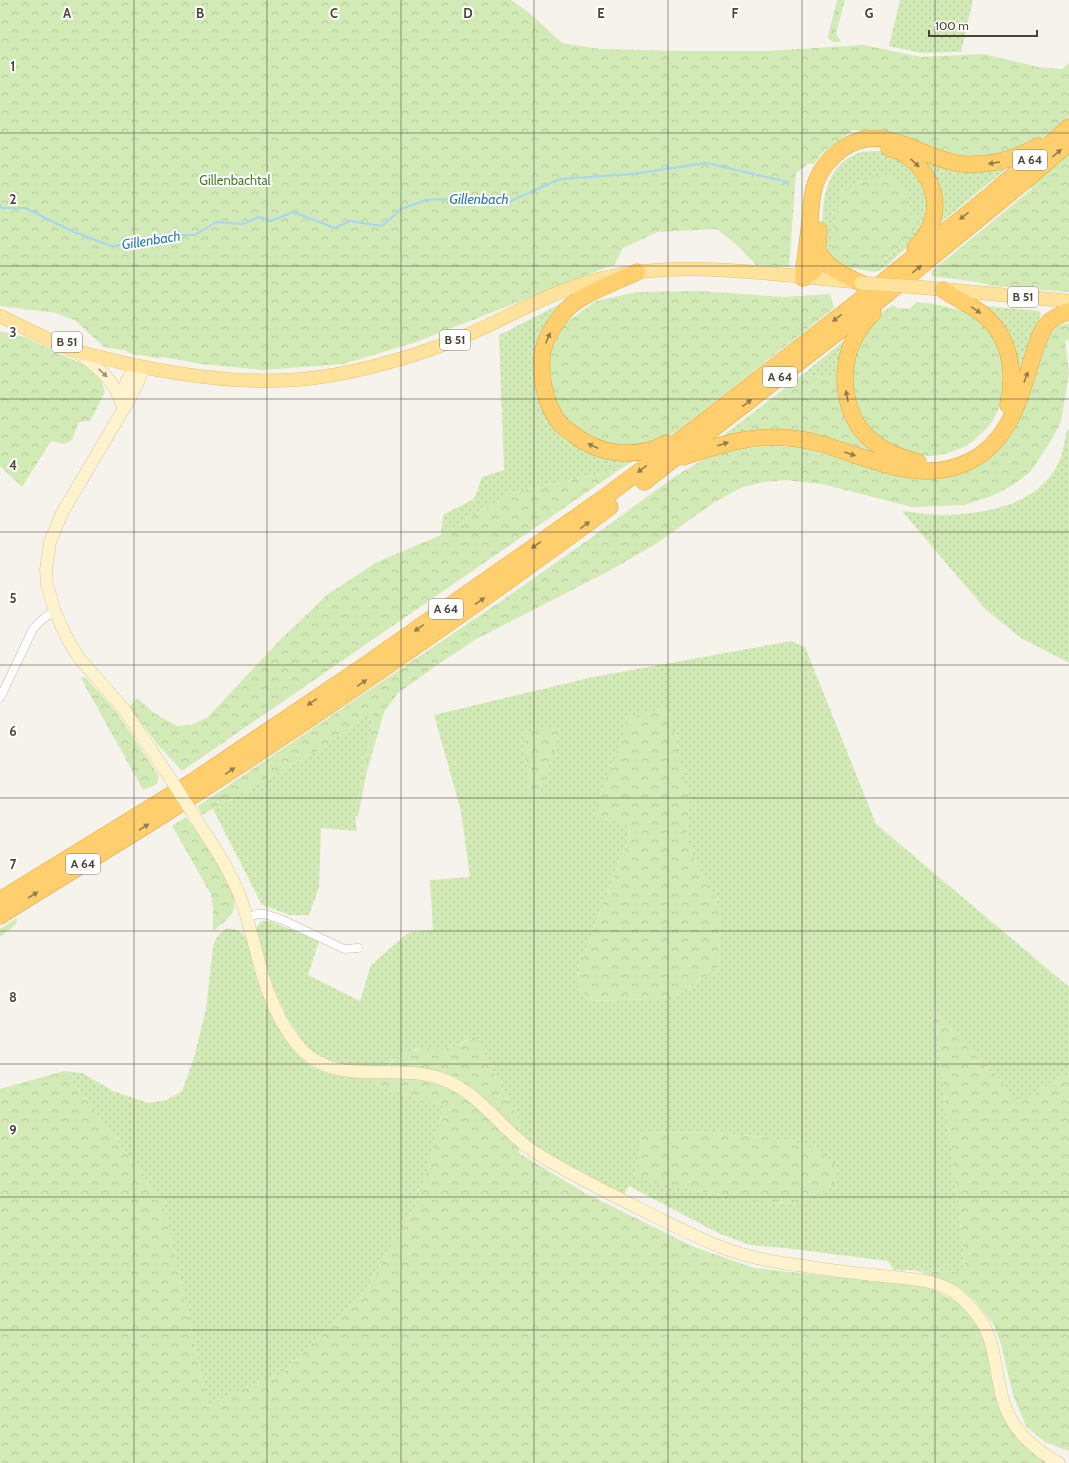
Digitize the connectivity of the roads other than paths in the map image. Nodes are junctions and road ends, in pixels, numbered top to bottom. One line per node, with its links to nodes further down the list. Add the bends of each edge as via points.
1 (1068, 133): 4 (highway, one-way to 4, via 1010,159 990,164 953,162 883,139 863,140 844,148 829,160 821,170 816,183 812,196); 5 (highway, A 64, one-way to 5); 7 (highway, A 64, one-way to 1, via 1025,181)
2 (818, 251): 4 (highway, via 814,270); 5 (highway, via 831,268); 5 (highway, one-way to 5, via 821,194 829,174 840,161 860,150 881,147 899,152 916,163 932,187 935,207 932,223 920,242)
3 (637, 272): 4 (main road, B 51, via 694,269); 14 (main road, B 51, via 602,278 570,288 450,342 354,371 285,380); 17 (highway, one-way to 3, via 648,451 634,454 599,449 562,425 544,391 542,356 548,337 557,322 568,308 581,299)
4 (804, 278): 5 (main road, B 51)
5 (865, 288): 6 (main road, B 51, bridge, via 917,287); 17 (highway, A 64, one-way to 17)
6 (943, 290): 7 (highway, one-way to 7, via 981,313 994,325 1006,345 1010,359 1012,388 1000,422 989,436 976,448 942,462 920,462 901,458 886,451 870,440 852,413 845,369 849,353 856,334); 8 (main road, B 51)
7 (887, 294): 18 (highway, A 64, one-way to 7)
8 (1069, 301)
9 (1069, 311): 18 (highway, one-way to 9, via 728,442 771,437 816,443 901,469 926,471 960,465 977,457 994,444 1007,426 1042,331 1052,320)
10 (0, 316): 11 (main road, B 51)
11 (25, 329): 12 (main road, B 51); 14 (main road, B 51, via 114,356 187,371)
12 (75, 351): 13 (main road, B 51); 15 (main road, one-way to 15, via 111,381)
13 (143, 367): 14 (main road, B 51); 15 (main road, via 129,376); 16 (main road, via 140,378)
14 (211, 379)
15 (121, 402): 16 (main road)
16 (116, 422): 19 (main road, via 62,513 50,542 46,570 47,585)
17 (695, 428): 21 (highway, A 64, one-way to 21, via 598,502 361,668 187,786)
18 (672, 461): 22 (highway, A 64, one-way to 18, via 166,813 369,679 531,565)
19 (55, 612): 20 (street, via 47,615 34,629); 23 (main road, bridge, via 61,628 79,658 123,708 215,849 234,883)
20 (0, 698)
21 (0, 900)
22 (0, 916)
23 (246, 918): 24 (street, via 265,914 344,949); 25 (main road, via 271,1000 297,1044 315,1061 333,1069 353,1072 420,1073 442,1079 468,1093 549,1162 724,1248 765,1260 928,1282 949,1289 978,1316 989,1336 1006,1408 1018,1429 1029,1442)
24 (358, 948)
25 (1059, 1463)

